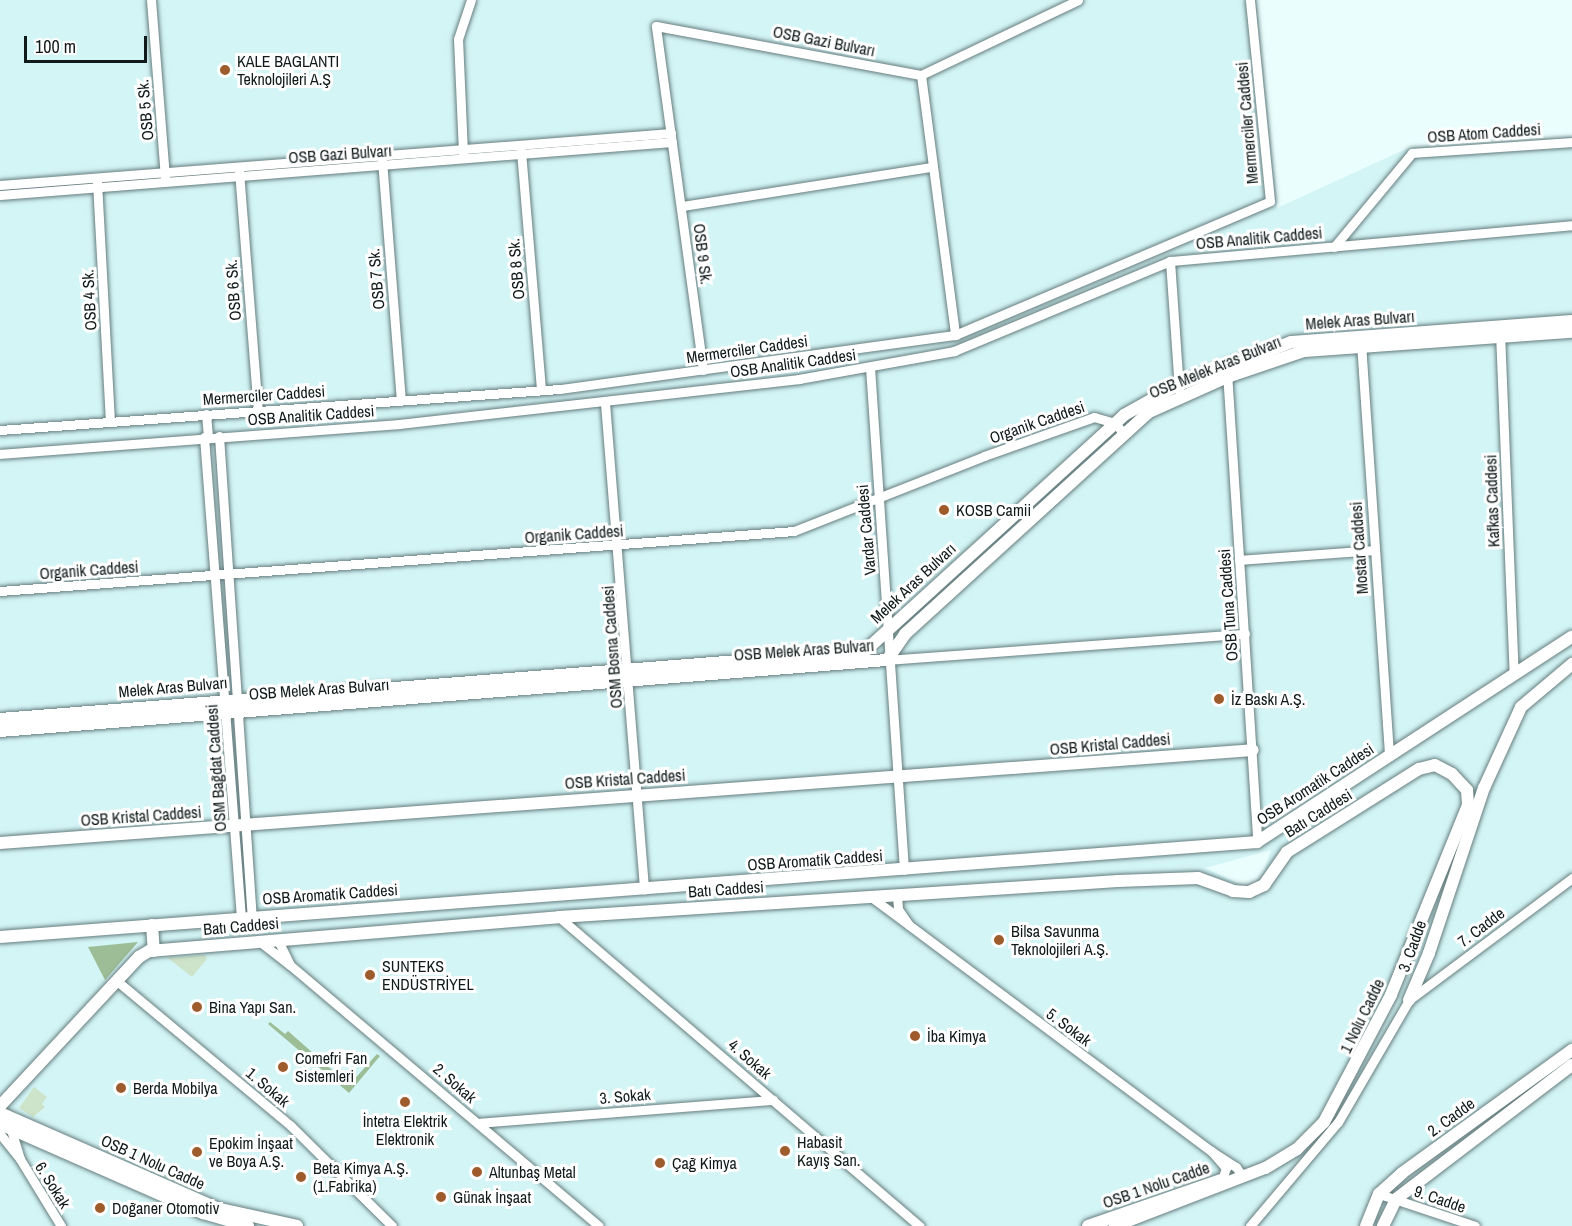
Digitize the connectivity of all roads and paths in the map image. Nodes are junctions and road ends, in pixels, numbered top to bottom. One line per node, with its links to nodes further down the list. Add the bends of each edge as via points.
1 (151, 0): 14 (street, OSB 5 Sk.)
2 (471, 0): 9 (street, via 458,39)
3 (1078, 0): 5 (street)
4 (1250, 0): 25 (street, Mermerciler Caddesi, via 1270,201)
5 (921, 75): 6 (street, OSB Gazi Bulvarı, via 656,26); 11 (street)
6 (671, 138): 8 (street, OSB Gazi Bulvarı); 18 (street, OSB 9 Sk.)
7 (1572, 142): 20 (street, OSB Atom Caddesi, via 1412,153)
8 (521, 151): 9 (street, OSB Gazi Bulvarı); 30 (street, OSB 8 Sk.)
9 (463, 154): 10 (street, OSB Gazi Bulvarı)
10 (382, 161): 12 (street, OSB Gazi Bulvarı); 32 (street, OSB 7 Sk.)
11 (932, 167): 18 (street); 25 (street)
12 (239, 171): 14 (street, OSB Gazi Bulvarı); 34 (street, OSB 6 Sk.)
13 (96, 176): 14 (street, OSB Gazi Bulvarı); 15 (street, OSB Gazi Bulvarı); 16 (street, OSB 4 Sk.)
14 (165, 176): 16 (street, OSB Gazi Bulvarı)
15 (0, 185)
16 (98, 187): 17 (street, OSB Gazi Bulvarı); 36 (street, OSB 4 Sk.)
17 (0, 195)
18 (682, 206): 28 (street, OSB 9 Sk.)
19 (1572, 225): 20 (street, OSB Analitik Caddesi)
20 (1334, 247): 21 (street, OSB Analitik Caddesi)
21 (1170, 261): 27 (street, OSB Analitik Caddesi, via 954,351); 31 (street)
22 (1572, 321): 23 (street)
23 (1500, 332): 24 (street, OSB Melek Aras Bulvarı); 26 (street, OSB Melek Aras Bulvarı); 57 (street, Kafkas Caddesi)
24 (1572, 332)
25 (955, 334): 28 (street, Mermerciler Caddesi)
26 (1361, 343): 29 (street, OSB Melek Aras Bulvarı, via 1296,353); 46 (street, Mostar Caddesi)
27 (870, 367): 33 (street, OSB Analitik Caddesi); 43 (street, Vardar Caddesi)
28 (703, 370): 30 (street, Mermerciler Caddesi)
29 (1227, 372): 31 (street, OSB Melek Aras Bulvarı); 47 (street, OSB Tuna Caddesi)
30 (541, 390): 32 (street, Mermerciler Caddesi)
31 (1180, 391): 37 (street, OSB Melek Aras Bulvarı)
32 (401, 400): 34 (street, Mermerciler Caddesi)
33 (605, 403): 39 (street, OSB Analitik Caddesi); 45 (street, OSM Bosna Caddesi)
34 (258, 411): 35 (street, Mermerciler Caddesi)
35 (206, 414): 36 (street, Mermerciler Caddesi); 40 (street, OSM Bağdat Caddesi)
36 (110, 421): 38 (street, Mermerciler Caddesi)
37 (1119, 428): 42 (street, Melek Aras Bulvarı); 43 (street, Organik Caddesi, via 1094,417); 44 (street, OSB Melek Aras Bulvarı)
38 (0, 430)
39 (219, 436): 40 (street, OSB Analitik Caddesi); 48 (street, OSM Bağdat Caddesi)
40 (206, 437): 41 (street, OSB Analitik Caddesi); 49 (street, OSM Bağdat Caddesi)
41 (0, 454)
42 (1031, 498): 44 (street); 51 (street, Melek Aras Bulvarı)
43 (878, 499): 45 (street, Organik Caddesi, via 794,531); 51 (street, Vardar Caddesi)
44 (1041, 508): 54 (street, OSB Melek Aras Bulvarı, via 905,634)
45 (619, 546): 48 (street, Organik Caddesi); 56 (street, OSM Bosna Caddesi)
46 (1374, 550): 47 (street); 64 (street, Mostar Caddesi)
47 (1239, 560): 52 (street, OSB Tuna Caddesi)
48 (230, 574): 49 (street, Organik Caddesi); 58 (street, OSM Bağdat Caddesi)
49 (214, 576): 50 (street, Organik Caddesi); 59 (street, OSM Bağdat Caddesi)
50 (0, 591)
51 (890, 628): 54 (street, Vardar Caddesi); 56 (street, Melek Aras Bulvarı, via 865,651)
52 (1245, 634): 54 (street); 63 (street, OSB Tuna Caddesi)
53 (1572, 636): 57 (street, OSB Aromatik Caddesi)
54 (887, 660): 56 (street, OSB Melek Aras Bulvarı); 66 (street, Vardar Caddesi)
55 (1572, 664): 86 (street, 3. Cadde, via 1521,707 1484,788 1429,953)
56 (629, 674): 58 (street, Melek Aras Bulvarı); 60 (street, OSB Melek Aras Bulvarı); 67 (street, OSM Bosna Caddesi)
57 (1514, 674): 64 (street, OSB Aromatik Caddesi)
58 (240, 697): 59 (street, Melek Aras Bulvarı); 60 (street, OSM Bağdat Caddesi)
59 (227, 699): 60 (street, OSM Bağdat Caddesi); 61 (street, Melek Aras Bulvarı)
60 (234, 712): 62 (street, OSB Melek Aras Bulvarı); 68 (street, OSM Bağdat Caddesi)
61 (0, 719)
62 (0, 731)
63 (1253, 750): 66 (street, OSB Kristal Caddesi); 69 (street, OSB Tuna Caddesi)
64 (1389, 756): 69 (street, OSB Aromatik Caddesi)
65 (1444, 769): 74 (street, Batı Caddesi, via 1430,765 1419,769 1287,852 1264,885 1249,892 1233,891 1198,878); 93 (street, 1 Nolu Cadde, via 1466,786 1467,805 1391,995)
66 (900, 777): 67 (street, OSB Kristal Caddesi); 71 (street, Vardar Caddesi)
67 (638, 794): 68 (street, OSB Kristal Caddesi); 73 (street, OSM Bosna Caddesi)
68 (241, 826): 70 (street, OSB Kristal Caddesi); 76 (street, OSM Bağdat Caddesi)
69 (1257, 842): 71 (street, OSB Aromatik Caddesi)
70 (0, 843)
71 (904, 870): 73 (street, OSB Aromatik Caddesi)
72 (1572, 878): 86 (street, 7. Cadde)
73 (644, 889): 76 (street, OSB Aromatik Caddesi)
74 (897, 896): 75 (street, Batı Caddesi); 79 (street, 5. Sokak, via 898,909)
75 (871, 897): 77 (street, Batı Caddesi); 79 (street, 5. Sokak)
76 (247, 916): 78 (street, OSB Aromatik Caddesi)
77 (559, 916): 81 (street, Batı Caddesi); 90 (street, 4. Sokak)
78 (152, 925): 80 (street, OSB Aromatik Caddesi); 83 (street)
79 (909, 925): 96 (street, 5. Sokak)
80 (0, 937)
81 (278, 940): 82 (street, Batı Caddesi); 84 (street, 2. Sokak)
82 (259, 941): 83 (street, Batı Caddesi); 84 (street, 2. Sokak)
83 (154, 951): 85 (street, Batı Caddesi, via 139,957)
84 (290, 965): 95 (street, 2. Sokak)
85 (117, 981): 89 (street, Batı Caddesi); 104 (street, 1. Sokak, via 291,1126)
86 (1409, 1000): 92 (street, 3. Cadde)
87 (1572, 1050): 99 (street, 2. Cadde)
88 (1572, 1065): 100 (street, 2. Cadde)
89 (21, 1086): 91 (street, Batı Caddesi); 94 (street, Batı Caddesi, via 9,1106)
90 (773, 1100): 95 (street, 3. Sokak); 106 (street, 4. Sokak)
91 (0, 1106)
92 (1346, 1109): 93 (street); 109 (street, 3. Cadde)
93 (1324, 1122): 97 (street, 1 Nolu Cadde, via 1289,1155)
94 (5, 1123): 101 (street, 6. Sokak, via 20,1159); 102 (street, OSB 1 Nolu Cadde, via 203,1213); 103 (street, OSB 1 Nolu Cadde, via 210,1206)
95 (478, 1123): 105 (street, 2. Sokak)
96 (1211, 1151): 97 (street, 5. Sokak, via 1234,1165); 98 (street, 5. Sokak, via 1226,1168)
97 (1243, 1177): 98 (street, OSB 1 Nolu Cadde); 108 (street, OSB 1 Nolu Cadde)
98 (1222, 1180): 107 (street, OSB 1 Nolu Cadde)
99 (1379, 1194): 100 (street, 9. Cadde); 110 (street)
100 (1396, 1199): 111 (street, 2. Cadde); 112 (street, 9. Cadde)
101 (61, 1226)
102 (248, 1226)
103 (297, 1226)
104 (392, 1226)
105 (599, 1226)
106 (920, 1226)
107 (1088, 1226)
108 (1115, 1226)
109 (1250, 1226)
110 (1366, 1226)
111 (1383, 1226)
112 (1475, 1226)

